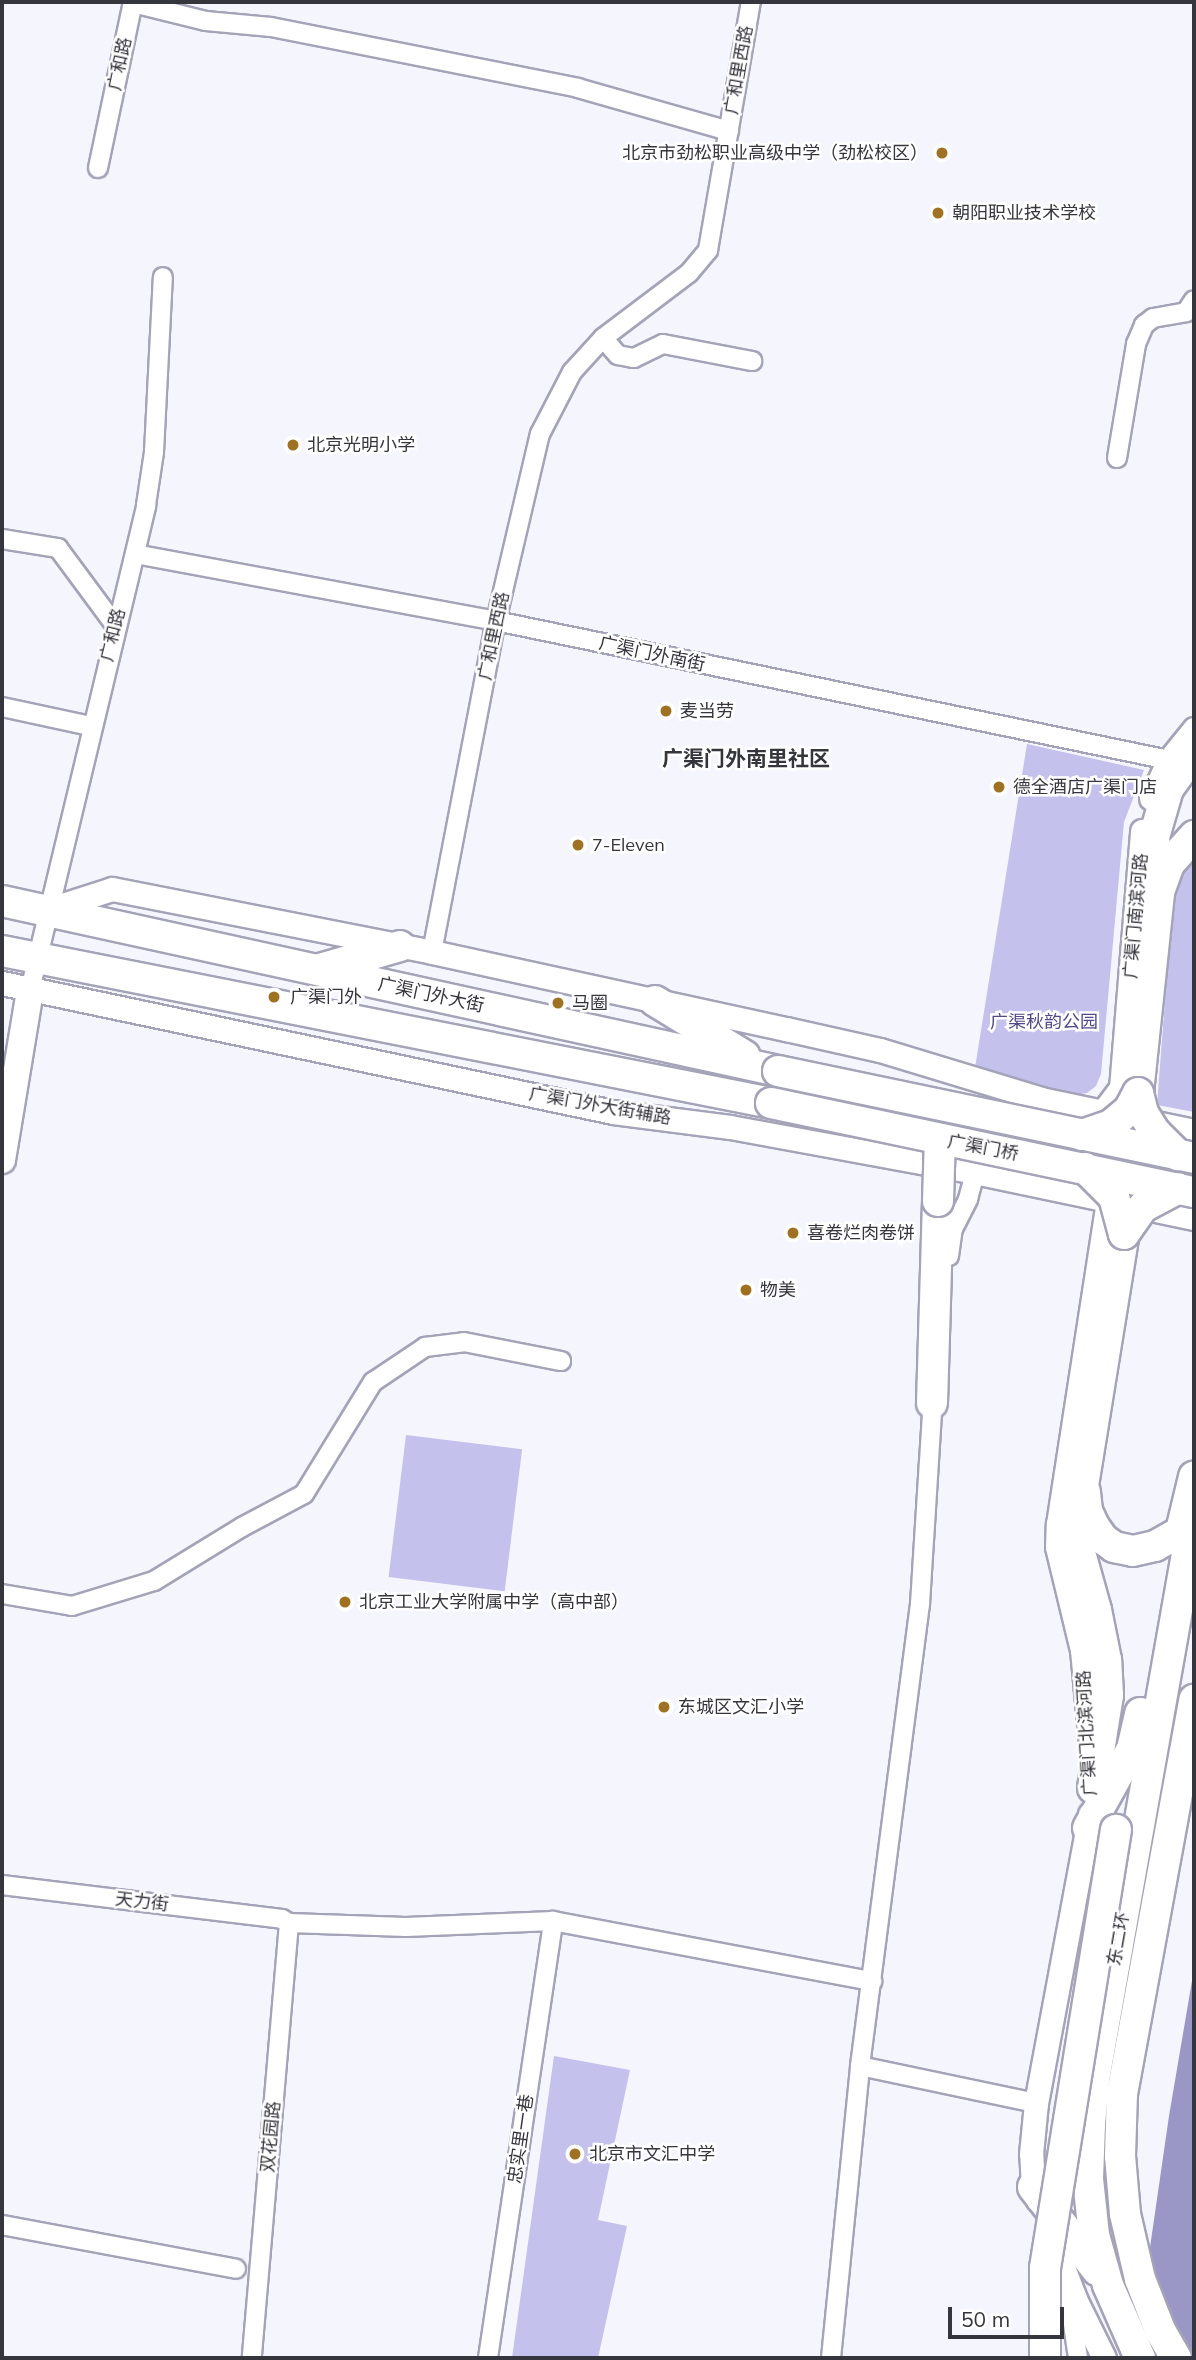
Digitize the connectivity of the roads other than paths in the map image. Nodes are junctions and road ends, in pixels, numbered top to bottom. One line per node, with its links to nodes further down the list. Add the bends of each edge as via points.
1 (133, 2): 3 (street, via 206,22 271,27 578,88); 4 (street, 广和路)
2 (751, 2): 3 (street, 广和里西路)
3 (729, 131): 7 (street, 广和里西路, via 708,250 690,273)
4 (98, 168)
5 (163, 277): 11 (street, 广和路, via 153,452)
6 (1194, 300): 9 (street, via 1186,312 1153,318 1144,325 1136,344)
7 (603, 338): 8 (street, via 618,355 634,358 663,344); 12 (street, 广和里西路, via 572,372 540,434)
8 (752, 361)
9 (1117, 458)
10 (2, 539): 13 (street, via 58,548)
11 (135, 554): 12 (street, 广渠门外南街); 13 (street, 广和路)
12 (496, 621): 17 (street, 广渠门外南街); 24 (street, 广和里西路)
13 (116, 625): 15 (street, 广和路)
14 (2, 707): 15 (street)
15 (91, 726): 21 (street, 广和路)
16 (1194, 729): 17 (street, 广渠门南滨河路)
17 (1181, 756): 19 (main road, via 1154,837); 32 (street, 广渠门南滨河路, via 1152,792 1143,828 1121,1088)
18 (1194, 836): 19 (main road, via 1169,864)
19 (1159, 893): 31 (main road)
20 (2, 901): 21 (main road, 广渠门外大街)
21 (47, 910): 22 (street, via 112,889); 25 (street, 广和路); 26 (main road, 广渠门外大街)
22 (400, 946): 24 (street); 26 (main road)
23 (2, 951): 25 (main road)
24 (432, 952): 29 (street)
25 (37, 958): 28 (street, 广和路); 34 (main road, 广渠门桥, bridge)
26 (316, 970): 30 (main road, 广渠门外大街)
27 (2, 983): 28 (street)
28 (30, 989): 36 (main road); 38 (street, 广渠门外大街辅路, via 613,1112 730,1127)
29 (655, 1001): 30 (main road); 32 (street, via 880,1050 1041,1099)
30 (770, 1069): 33 (main road, 广渠门桥, bridge)
31 (1135, 1105): 32 (street); 33 (main road, bridge, via 1111,1125); 35 (main road, bridge, via 1155,1132); 40 (street, via 1143,1153 1134,1188)
32 (1105, 1112): 40 (street, 广渠门南滨河路, via 1081,1141 1077,1162 1081,1176)
33 (1082, 1135): 35 (main road, 广渠门桥, bridge)
34 (940, 1139): 37 (main road, 广渠门桥, bridge); 44 (main road, bridge)
35 (1185, 1143)
36 (2, 1160)
37 (1085, 1168): 39 (main road, 广渠门桥, bridge); 42 (main road, bridge, via 1114,1198)
38 (975, 1172): 40 (street, 广渠门外大街辅路); 44 (street, via 953,1228)
39 (1181, 1198): 40 (street, 广渠门外大街辅路); 41 (street, 广渠门桥); 42 (main road, bridge, via 1143,1207)
40 (1114, 1201): 50 (street, 广渠门北滨河路, via 1057,1547 1082,1650)
41 (1194, 1218)
42 (1124, 1234): 45 (main road)
43 (561, 1361): 48 (street, via 464,1342 425,1347 373,1382 304,1494 154,1581 72,1606)
44 (932, 1403): 55 (street, via 920,1604)
45 (1083, 1476): 47 (main road, via 1087,1511 1103,1539 1114,1547 1133,1551 1155,1546); 50 (main road, via 1075,1535 1096,1610 1108,1695)
46 (1194, 1477): 47 (main road)
47 (1187, 1523): 51 (main road, via 1132,1749); 62 (main road, 东二环, via 1092,2102 1088,2179 1094,2235)
48 (2, 1594)
49 (1194, 1700): 70 (main road, 东二环, via 1122,2094 1120,2156 1125,2214 1140,2279)
50 (1093, 1788): 51 (street, 广渠门北滨河路)
51 (1102, 1829): 57 (street, 广渠门北滨河路); 66 (main road, bridge, via 1045,2268)
52 (2, 1885): 53 (street, 天力街)
53 (285, 1921): 54 (street, 天力街, via 406,1927); 63 (street, 双花园路)
54 (553, 1921): 55 (street, 天力街); 64 (street, 忠实里一巷)
55 (872, 1981): 56 (street)
56 (860, 2066): 57 (street); 65 (street)
57 (1035, 2103): 58 (street, 广渠门北滨河路)
58 (1033, 2186): 61 (street, 广渠门北滨河路); 62 (main road)
59 (2, 2225): 60 (street)
60 (236, 2269)
61 (1065, 2273): 67 (street); 68 (street, 广渠门北滨河路)
62 (1108, 2285): 69 (main road, 东二环)
63 (252, 2358)
64 (488, 2358)
65 (831, 2358)
66 (1045, 2358)
67 (1078, 2358)
68 (1104, 2358)
69 (1140, 2358)
70 (1176, 2358)

